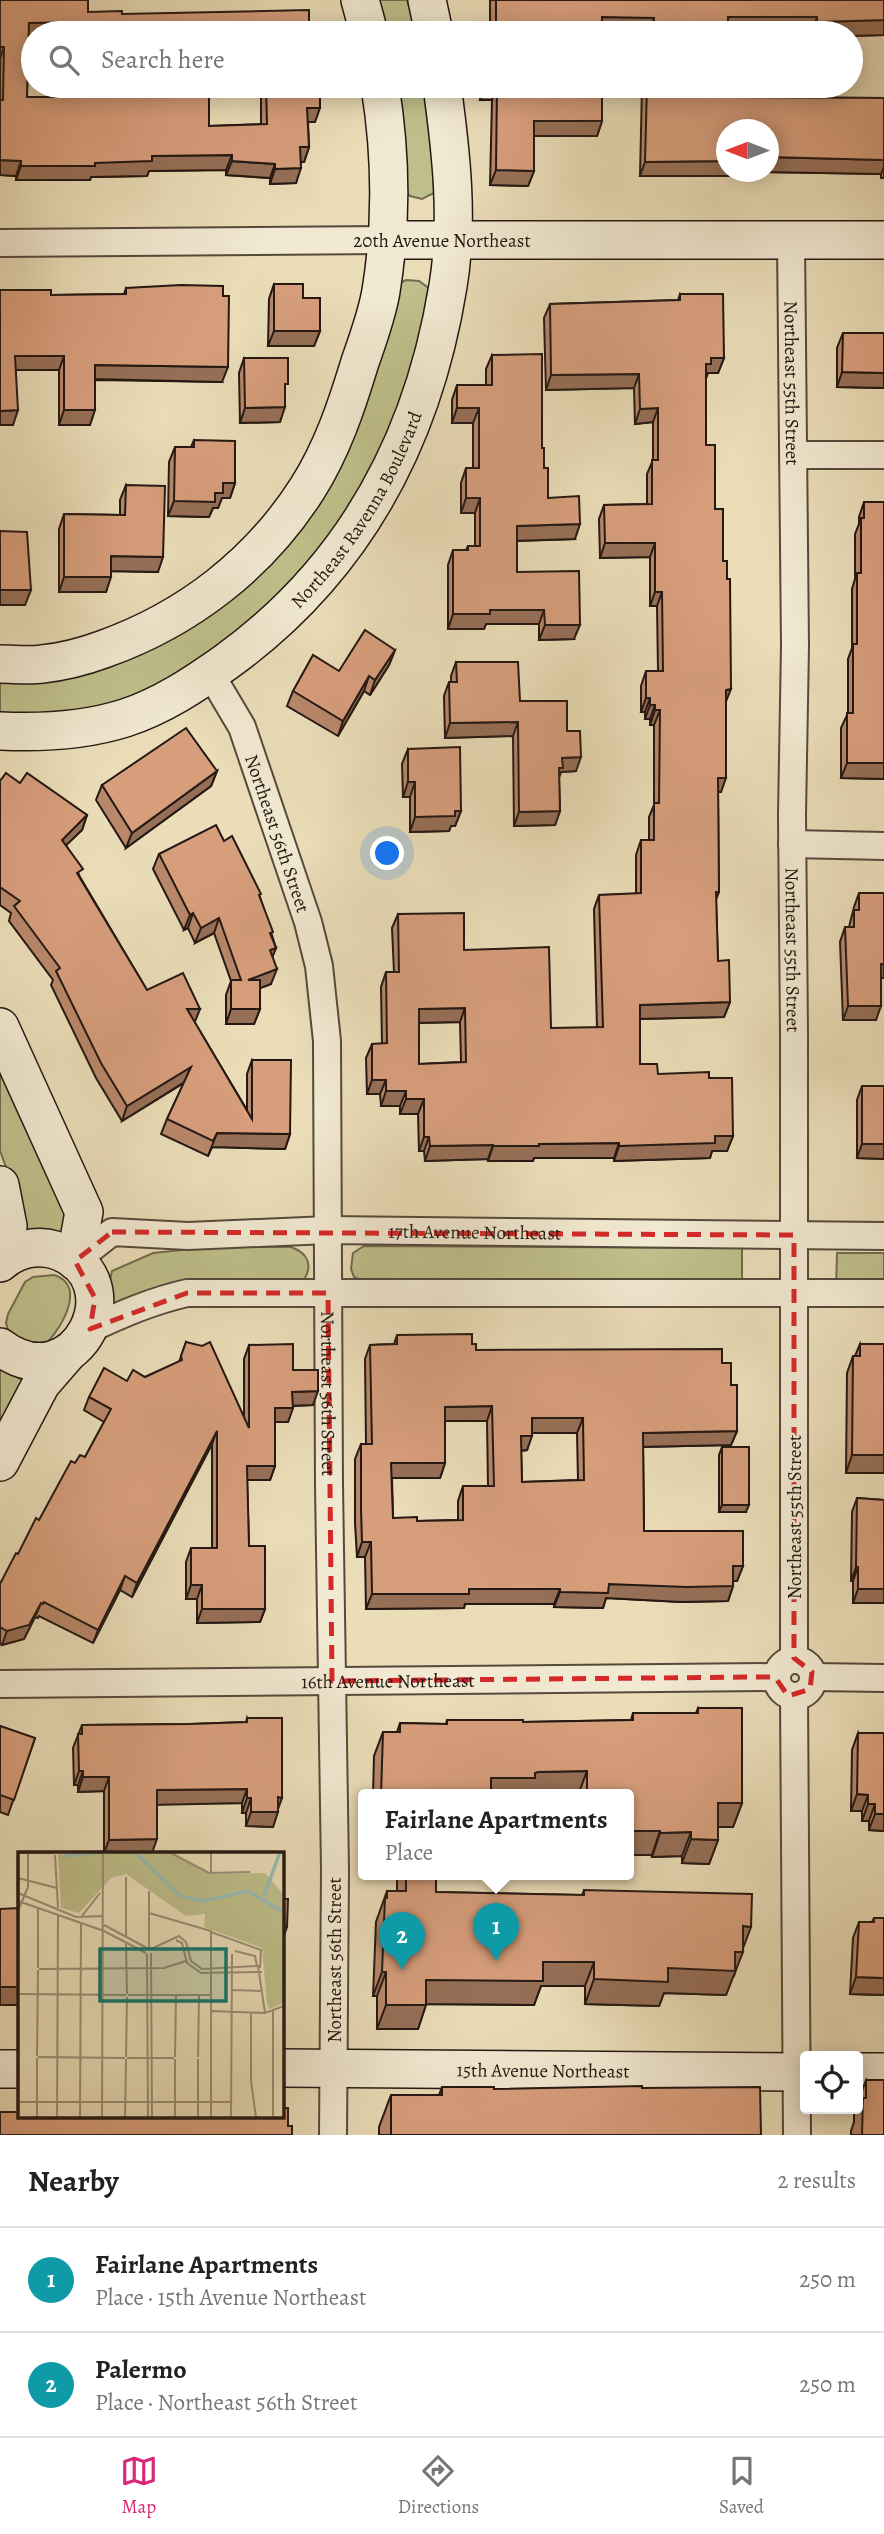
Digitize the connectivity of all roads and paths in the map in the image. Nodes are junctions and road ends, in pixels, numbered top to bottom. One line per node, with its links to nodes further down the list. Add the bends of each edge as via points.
1 (360, 0): 3 (main road)
2 (427, 0): 4 (main road)
3 (366, 21)
4 (431, 21)
5 (382, 98): 7 (main road, via 389,184)
6 (444, 98): 8 (main road, Northeast Ravenna Boulevard)
7 (386, 240): 8 (main road, 20th Avenue Northeast); 11 (street, 20th Avenue Northeast); 14 (main road, via 380,295 330,446 302,497 250,561 214,592 133,639 43,664)
8 (453, 240): 10 (main road, 20th Avenue Northeast); 15 (main road, Northeast Ravenna Boulevard, via 434,359 393,468 363,519 289,610)
9 (884, 240): 10 (main road, 20th Avenue Northeast)
10 (791, 241): 12 (street, Northeast 55th Street)
11 (0, 243)
12 (794, 455): 13 (street); 17 (street, Northeast 55th Street)
13 (884, 455)
14 (0, 664)
15 (210, 673): 16 (main road, Northeast Ravenna Boulevard, via 158,706 102,725 51,732); 22 (street, Northeast 56th Street, via 242,727 319,966 327,1041)
16 (0, 731)
17 (792, 845): 18 (street); 23 (street, Northeast 55th Street)
18 (884, 846)
19 (0, 1027): 21 (main road)
20 (0, 1185): 25 (main road, via 8,1226)
21 (98, 1222): 22 (street, 17th Avenue Northeast, via 188,1236); 26 (main road)
22 (328, 1230): 23 (street, 17th Avenue Northeast); 28 (street, Northeast 56th Street)
23 (794, 1235): 24 (street, 17th Avenue Northeast); 27 (street, Northeast 55th Street)
24 (884, 1236)
25 (3, 1260): 26 (main road, via 33,1248 48,1248)
26 (75, 1261): 30 (main road, via 88,1276 95,1298 94,1319)
27 (794, 1292): 28 (street); 29 (street); 33 (street, Northeast 55th Street)
28 (328, 1293): 30 (street, via 187,1293 157,1300); 35 (street, Northeast 56th Street)
29 (884, 1293)
30 (78, 1342): 31 (main road, via 46,1361 21,1359); 32 (main road, via 41,1384)
31 (0, 1347)
32 (0, 1462)
33 (788, 1678): 34 (street, via 806,1694 813,1677); 35 (street, 16th Avenue Northeast); 37 (street, Northeast 55th Street)
34 (884, 1678)
35 (332, 1681): 36 (street, 16th Avenue Northeast); 38 (street, Northeast 56th Street)
36 (0, 1684)
37 (800, 2051)
38 (333, 2067): 39 (main road, 15th Avenue Northeast); 42 (main road, 15th Avenue Northeast); 46 (street, Northeast 56th Street)
39 (284, 2068)
40 (0, 2069): 41 (main road)
41 (18, 2069)
42 (800, 2072)
43 (863, 2072): 44 (main road)
44 (884, 2072)
45 (800, 2088): 47 (street, Northeast 55th Street)
46 (333, 2135)
47 (797, 2135)

